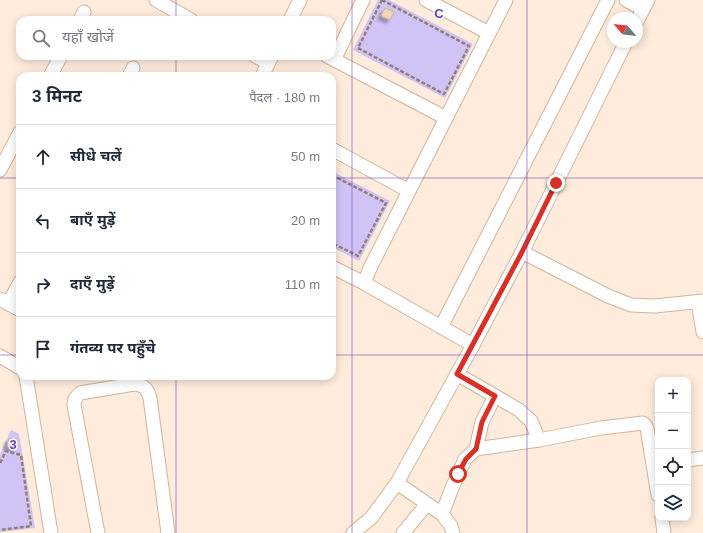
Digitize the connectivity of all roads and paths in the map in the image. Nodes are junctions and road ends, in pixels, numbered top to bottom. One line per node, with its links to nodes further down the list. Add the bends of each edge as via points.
1 (300, 0): 10 (street)
2 (363, 0): 12 (street)
3 (426, 0): 11 (street)
4 (506, 0): 11 (street)
5 (608, 0): 34 (street)
6 (626, 0): 8 (street)
7 (158, 1): 9 (street)
8 (645, 5)
9 (184, 16)
10 (292, 16)
11 (489, 33): 20 (street)
12 (336, 47)
13 (358, 48): 13 (path, via 444,94 469,46 382,0)
14 (623, 48): 27 (street)
15 (59, 60): 18 (street)
16 (270, 60): 19 (street)
17 (334, 60): 20 (street)
18 (52, 72)
19 (264, 72)
20 (446, 118): 25 (street)
21 (336, 151): 25 (street)
22 (15, 153): 23 (street)
23 (0, 170)
24 (336, 176): 26 (path, via 386,203 358,256)
25 (409, 191): 29 (street)
26 (336, 245)
27 (522, 252): 32 (street, via 631,305 655,306); 36 (street)
28 (336, 269): 29 (street)
29 (364, 283): 34 (street)
30 (16, 287): 31 (street)
31 (4, 301): 33 (street)
32 (700, 301): 35 (street)
33 (16, 308)
34 (441, 327): 36 (street)
35 (703, 332)
36 (473, 345): 39 (street)
37 (0, 356): 38 (street)
38 (16, 366)
39 (457, 374): 41 (street); 47 (street)
40 (27, 380): 53 (street)
41 (495, 396): 42 (street, via 532,421); 43 (street, via 482,422)
42 (539, 440): 43 (street); 48 (street, via 644,423)
43 (476, 449): 50 (street, via 466,459)
44 (703, 458): 45 (street)
45 (691, 460)
46 (0, 463): 52 (path, via 6,451 21,455 31,526)
47 (397, 483): 49 (street); 56 (street, via 371,518)
48 (656, 485)
49 (427, 504): 50 (street); 57 (street)
50 (442, 514): 58 (street)
51 (662, 521): 59 (street)
52 (0, 530)
53 (51, 533)
54 (98, 533): 55 (street, via 74,406 75,399 80,393 134,384 142,385 148,390 150,398)
55 (168, 533)
56 (353, 533)
57 (403, 533)
58 (453, 533)
59 (664, 533)

